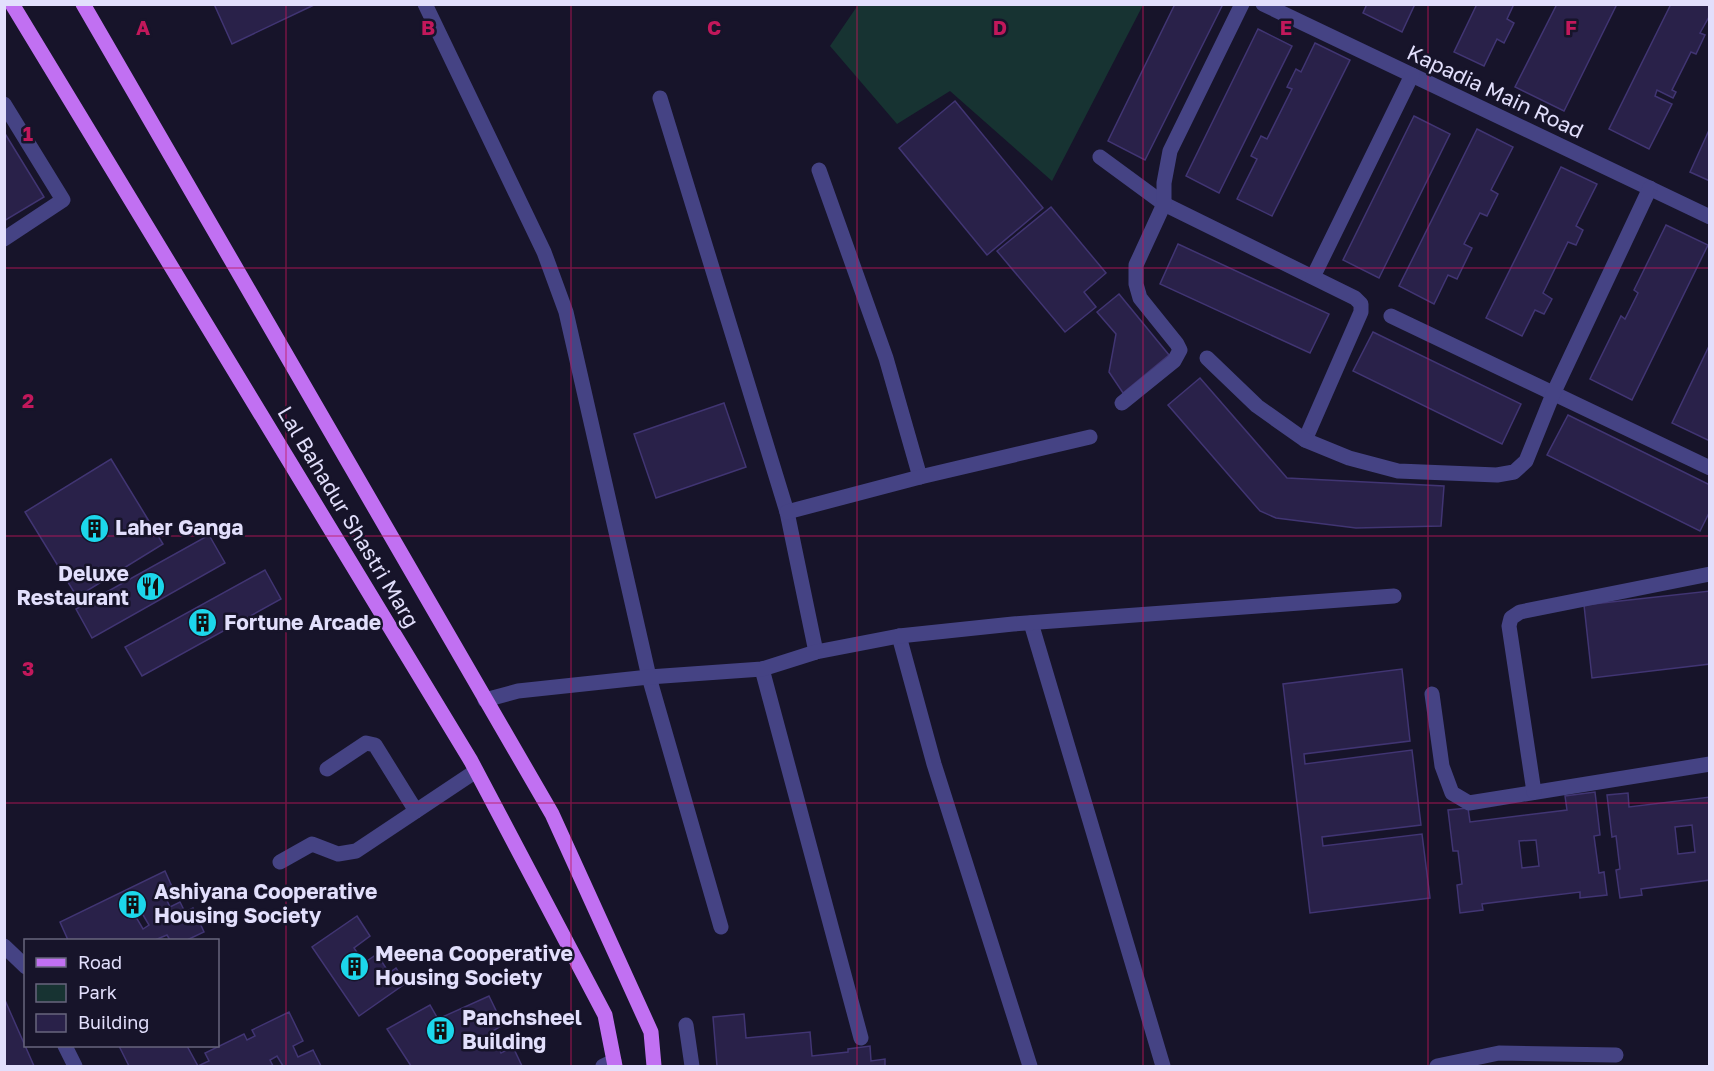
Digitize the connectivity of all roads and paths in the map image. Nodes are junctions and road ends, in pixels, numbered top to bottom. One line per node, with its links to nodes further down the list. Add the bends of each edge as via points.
1 (12, 4): 36 (main road, Lal Bahadur Shastri Marg)
2 (82, 4): 33 (main road, Lal Bahadur Shastri Marg)
3 (425, 4): 31 (street, via 544,252 566,312)
4 (1242, 4): 12 (street, via 1170,151)
5 (1263, 4): 6 (street, Kapadia Main Road)
6 (1412, 75): 11 (street, Kapadia Main Road); 15 (street)
7 (660, 98): 24 (street)
8 (4, 104): 14 (street, via 63,200)
9 (1100, 156): 12 (street)
10 (819, 170): 23 (street, via 886,358)
11 (1650, 188): 13 (street, Kapadia Main Road); 18 (street)
12 (1164, 204): 15 (street); 19 (street, via 1136,265 1136,284 1140,298 1180,350 1174,361)
13 (1710, 217)
14 (4, 239)
15 (1313, 277): 21 (street, via 1354,298 1361,304 1361,312)
16 (1391, 316): 18 (street)
17 (1207, 358): 21 (street, via 1257,406)
18 (1553, 394): 21 (street, via 1526,461 1514,472 1497,475 1398,471 1348,458); 22 (street)
19 (1122, 403)
20 (1090, 437): 23 (street)
21 (1305, 440)
22 (1710, 468)
23 (920, 477): 24 (street)
24 (787, 512): 29 (street)
25 (1710, 574): 37 (street, via 1520,612 1511,618 1509,626)
26 (1394, 596): 27 (street)
27 (1031, 623): 28 (street); 52 (street)
28 (899, 636): 29 (street); 51 (street, via 934,764)
29 (816, 652): 30 (street)
30 (762, 669): 31 (street); 44 (street)
31 (649, 677): 33 (street, via 518,692); 40 (street)
32 (1432, 694): 37 (street, via 1442,766 1452,793 1469,803)
33 (485, 700): 49 (main road, Lal Bahadur Shastri Marg, via 552,814 651,1032)
34 (1710, 764): 37 (street)
35 (327, 769): 38 (street, via 366,743 375,745)
36 (476, 771): 38 (street); 47 (main road, Lal Bahadur Shastri Marg, via 605,1015)
37 (1534, 792)
38 (416, 811): 39 (street, via 356,851 338,854 312,844)
39 (280, 862)
40 (721, 927)
41 (4, 946): 42 (street)
42 (16, 962)
43 (686, 1025): 50 (street)
44 (861, 1038)
45 (66, 1047): 48 (street)
46 (1616, 1055): 53 (street, via 1499,1053)
47 (611, 1065)
48 (75, 1066)
49 (654, 1066)
50 (692, 1066)
51 (1030, 1066)
52 (1163, 1066)
53 (1437, 1066)

